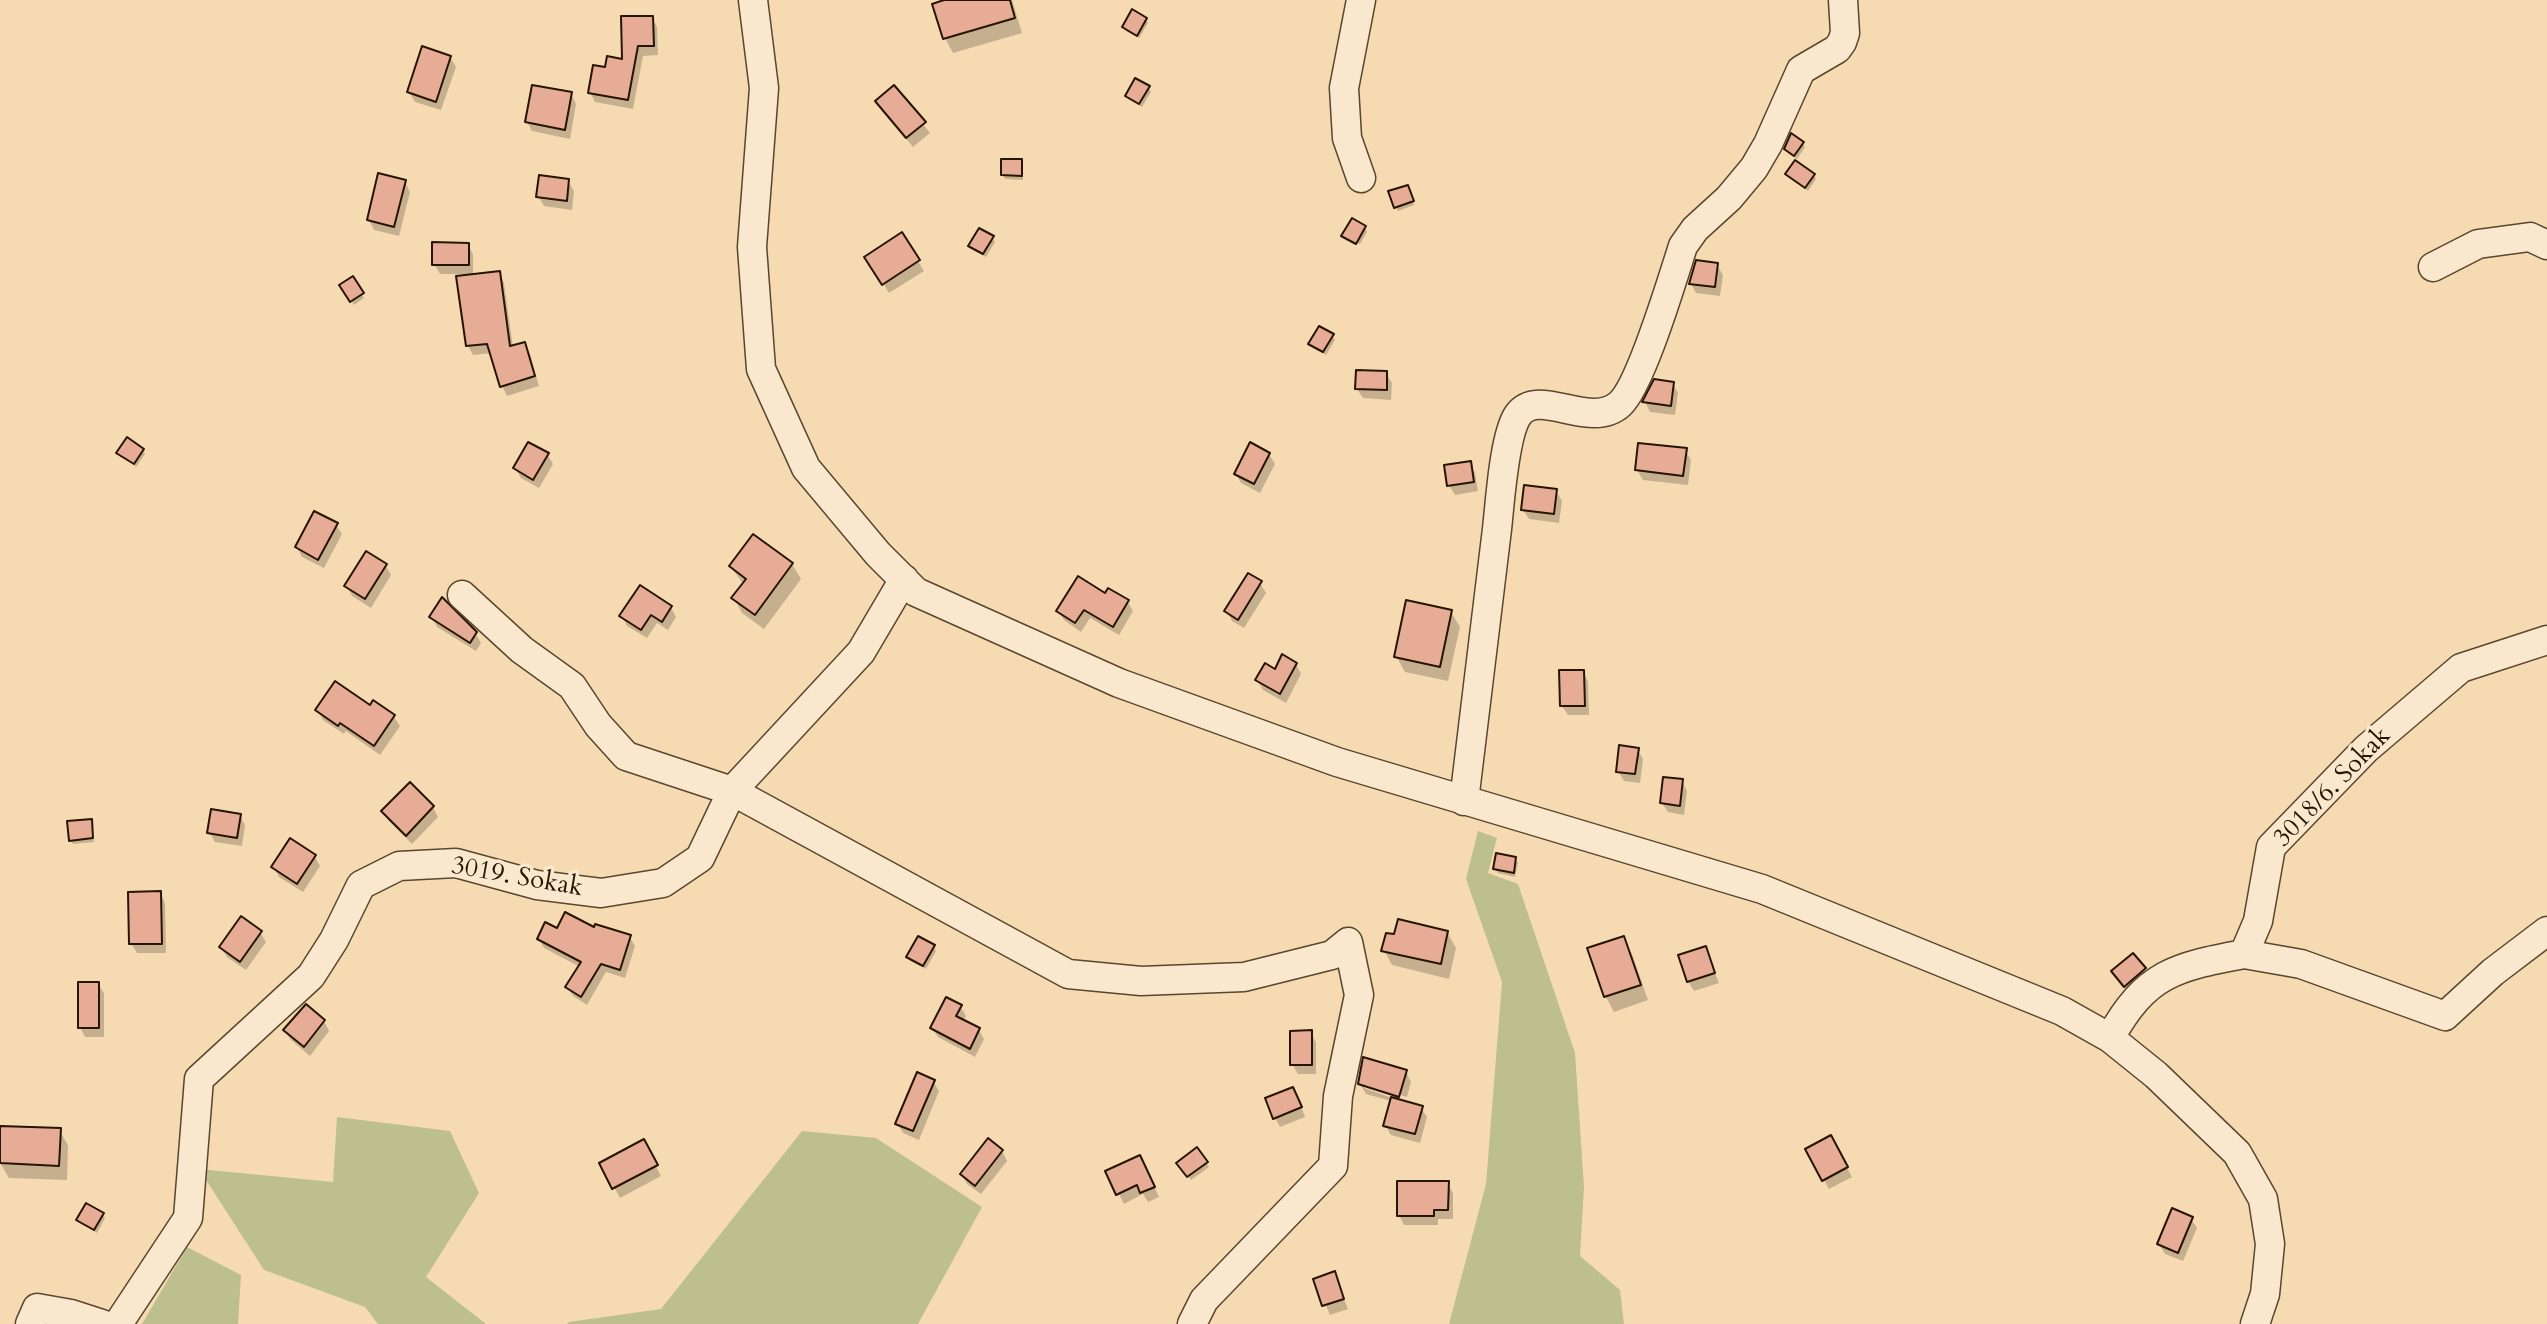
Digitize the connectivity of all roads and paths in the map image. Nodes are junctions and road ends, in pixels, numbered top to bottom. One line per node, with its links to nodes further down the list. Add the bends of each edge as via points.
1 (753, 0): 7 (street, via 764,88 752,247 761,369 806,468)
2 (1361, 0): 4 (street, via 1344,88 1347,138)
3 (1843, 0): 11 (street, via 1842,42 1801,70 1754,168 1683,246 1640,366 1620,404 1589,414 1536,404 1518,415 1510,433 1501,495)
4 (1361, 178)
5 (2547, 245): 6 (street, via 2530,237 2478,244)
6 (2433, 267)
7 (904, 579): 10 (street, 3019. Sokak, via 861,652); 11 (street, via 916,592 1119,683 1337,762)
8 (462, 595): 10 (street, via 522,650 572,686 626,756)
9 (2547, 640): 13 (street, 3018/6. Sokak, via 2461,668 2355,760 2271,847 2258,921)
10 (732, 791): 17 (street, 3019. Sokak, via 700,858 663,883 601,893 537,885 456,863 399,866 361,885 311,976 199,1079 188,1218); 18 (street, via 1068,974 1141,981 1244,977 1332,955 1348,942 1359,995 1338,1096 1333,1166 1204,1300)
11 (1464, 801): 14 (street, via 1762,889 2062,1011)
12 (2547, 931): 13 (street, via 2445,1016 2301,964)
13 (2244, 954): 14 (street, via 2190,964 2154,981)
14 (2110, 1038): 19 (street, via 2237,1153 2263,1199 2270,1244 2265,1294)
15 (30, 1324): 16 (street, via 37,1308)
16 (102, 1324)
17 (118, 1324)
18 (1192, 1324)
19 (2255, 1324)

